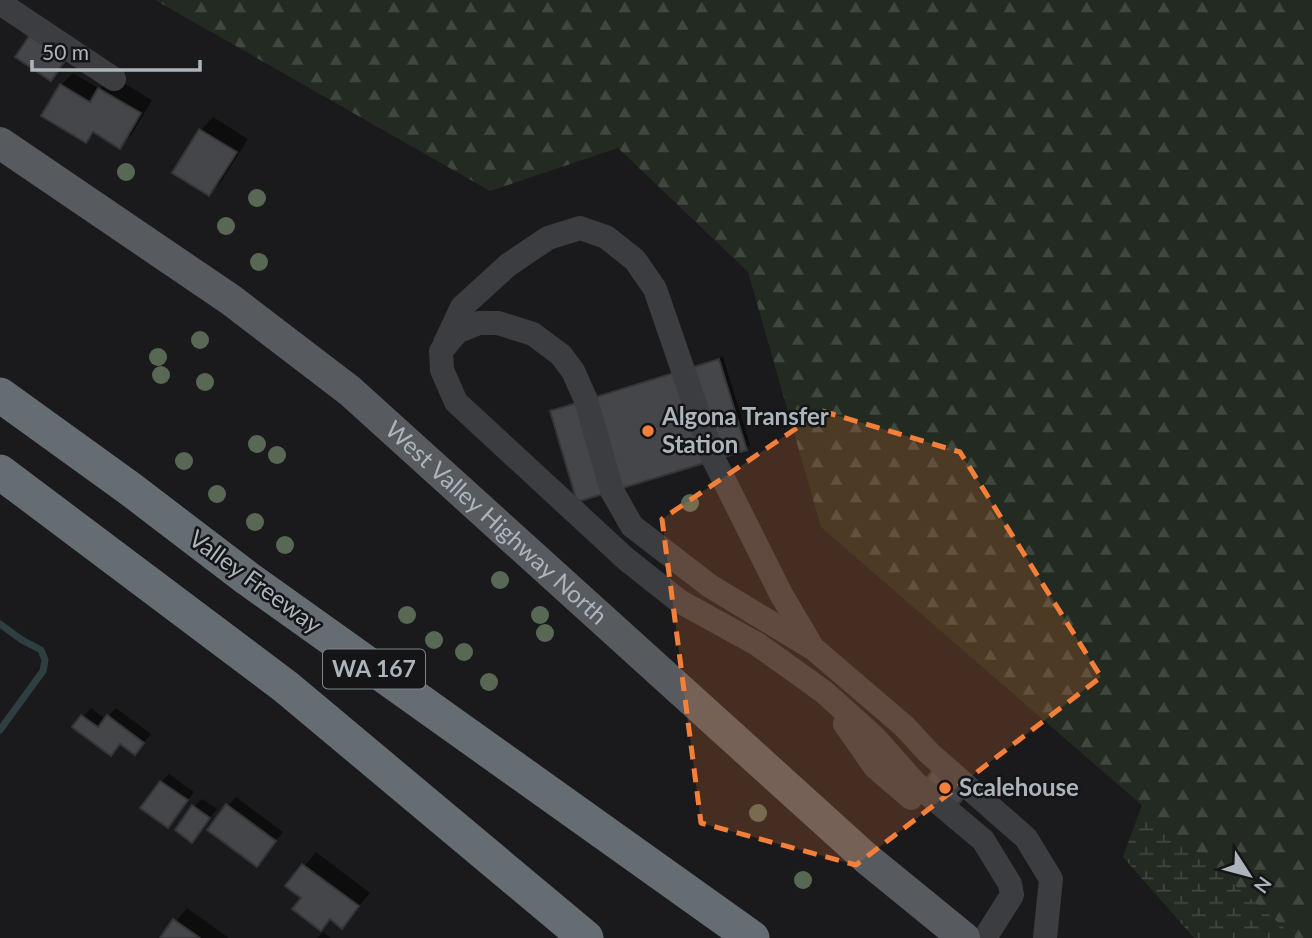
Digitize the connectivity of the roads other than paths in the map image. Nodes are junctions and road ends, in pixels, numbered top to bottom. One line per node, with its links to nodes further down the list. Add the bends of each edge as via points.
1 (0, 3): 2 (lane)
2 (114, 79)
3 (0, 143): 10 (main road, West Valley Highway North, via 232,300 350,391 866,858)
4 (441, 351): 7 (lane, via 457,332 479,323 498,323 533,334 561,355 586,400 612,491 632,526 710,586); 7 (lane, via 462,307 508,265 548,238 580,228 606,237 635,260 655,289 714,460); 11 (lane, via 442,370 456,402 626,559 679,601 757,644 824,692 875,767 978,856 997,864 1012,895)
5 (0, 395): 9 (highway, Valley Freeway / WA 167, via 247,578)
6 (0, 472): 8 (highway, WA 167, via 286,687)
7 (814, 649): 12 (lane, via 904,726 928,729 1032,822 1050,849)
8 (586, 938)
9 (752, 938)
10 (964, 938)
11 (985, 938)
12 (1045, 938)

